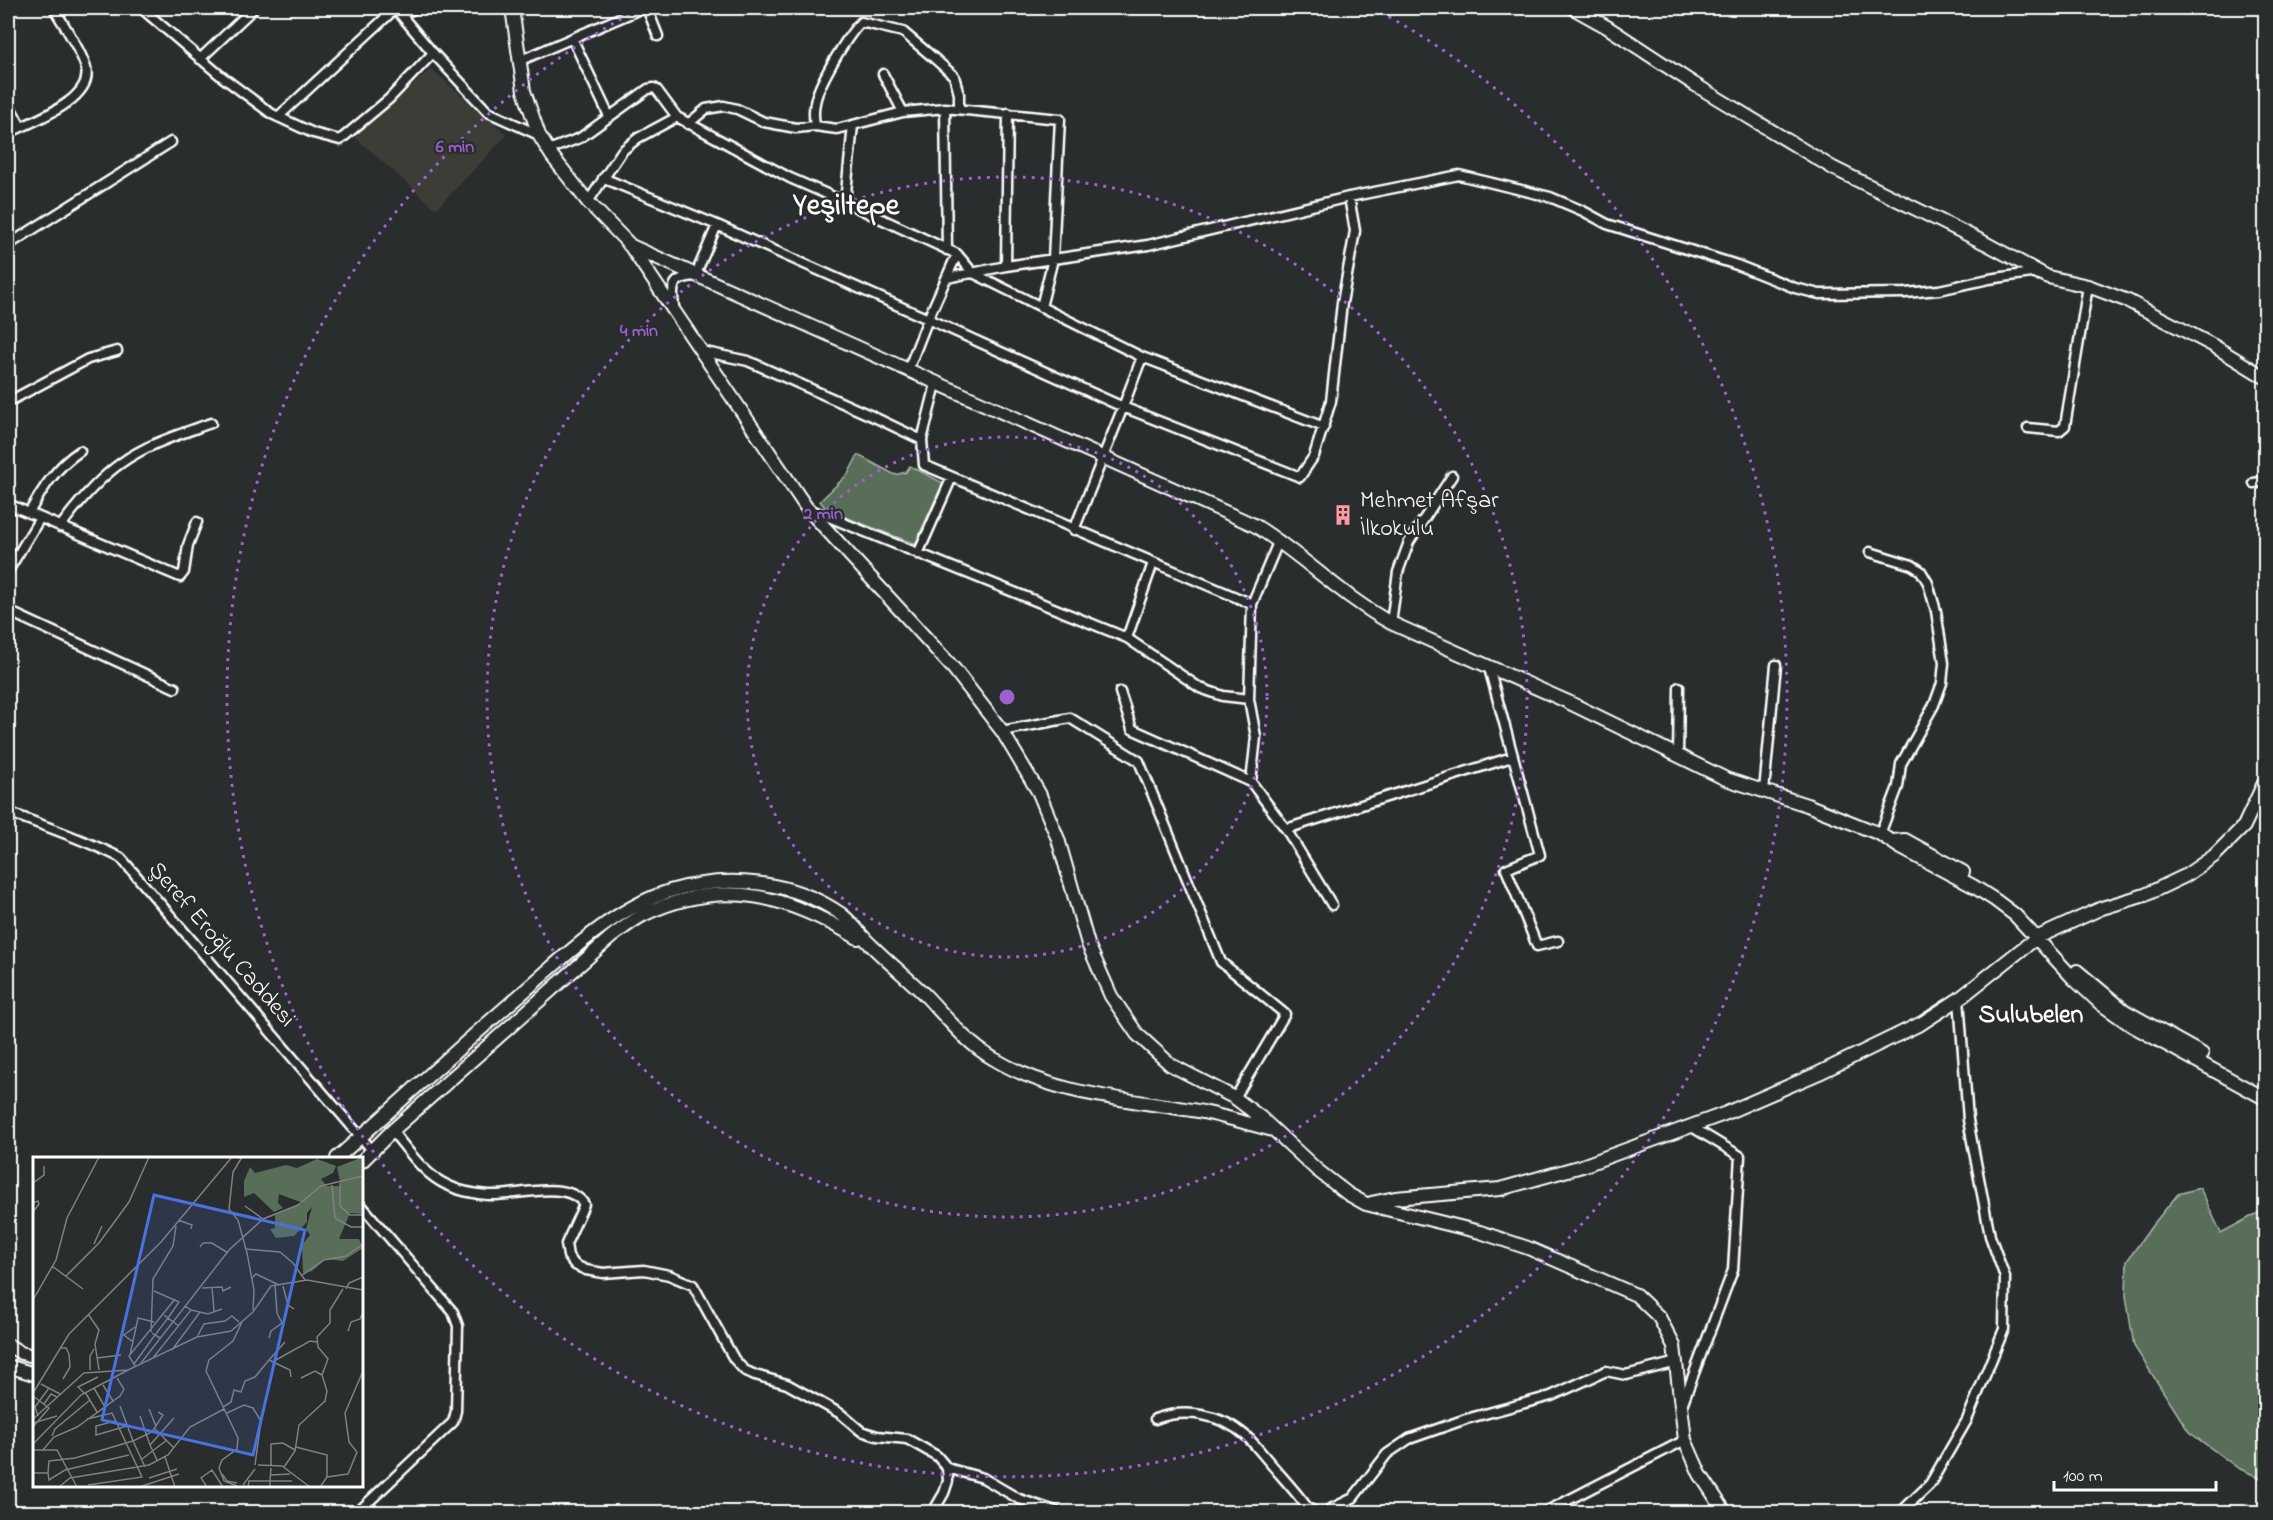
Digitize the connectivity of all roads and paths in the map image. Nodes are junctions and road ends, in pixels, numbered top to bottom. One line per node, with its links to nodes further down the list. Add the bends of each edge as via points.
1 (54, 8): 26 (street, via 85,65 86,82 69,102)
2 (141, 8): 12 (street)
3 (254, 8): 12 (street)
4 (415, 8): 8 (street)
5 (512, 8): 13 (street)
6 (645, 8): 9 (street); 10 (street)
7 (1573, 8): 44 (street, via 1833,168)
8 (398, 10): 11 (street); 21 (street)
9 (658, 36)
10 (573, 38): 13 (street); 20 (street)
11 (433, 53): 21 (street, via 389,99 340,140); 28 (street, via 488,112)
12 (200, 59): 21 (street)
13 (519, 61): 28 (street, via 524,91)
14 (883, 74): 18 (street)
15 (8, 103): 26 (street)
16 (945, 108): 17 (street); 18 (street); 38 (street)
17 (959, 109): 19 (street); 25 (street, via 954,76 935,59 903,32 861,22 822,85 815,102)
18 (903, 112): 24 (street)
19 (1008, 113): 40 (street, via 1060,119); 41 (street)
20 (609, 116): 22 (street, via 654,88); 30 (street, via 580,138)
21 (278, 117)
22 (677, 117): 23 (street); 31 (street, via 630,144)
23 (688, 124): 25 (street, via 706,109 724,106 764,122 796,128); 34 (street)
24 (853, 125): 25 (street, via 837,129); 34 (street)
25 (815, 126)
26 (21, 127): 27 (street)
27 (8, 133)
28 (539, 135): 30 (street)
29 (171, 142): 37 (street)
30 (549, 150): 33 (street)
31 (603, 178): 33 (street); 35 (street)
32 (1349, 197): 40 (street, via 1148,245); 44 (street, via 1459,175 1551,197 1607,224 1819,294 1905,293 2031,273); 59 (street, via 1355,231)
33 (588, 202): 36 (street)
34 (845, 202): 38 (street)
35 (717, 225): 43 (street); 49 (street)
36 (629, 244): 43 (street); 48 (street)
37 (8, 245)
38 (947, 250): 39 (street)
39 (957, 254): 42 (street); 45 (street)
40 (1053, 259): 41 (street); 47 (street)
41 (1005, 266): 42 (street)
42 (974, 273): 45 (street); 47 (street)
43 (695, 276): 48 (street, via 682,277 674,285); 53 (street)
44 (2048, 277): 46 (street)
45 (946, 278): 49 (street)
46 (2088, 286): 54 (street, via 2128,301); 60 (street, via 2065,426 2059,431)
47 (1041, 307): 52 (street)
48 (675, 314): 51 (street)
49 (928, 319): 53 (street); 57 (street)
50 (117, 351): 56 (street, via 88,359)
51 (701, 351): 61 (street, via 748,361); 69 (street)
52 (1142, 357): 57 (street); 59 (street)
53 (908, 370): 55 (street)
54 (2265, 378)
55 (936, 384): 61 (street); 63 (street)
56 (8, 402)
57 (1123, 407): 59 (street, via 1300,477 1314,456); 63 (street)
58 (211, 423): 73 (street, via 122,462)
59 (1324, 427)
60 (2028, 428)
61 (922, 440): 65 (street, via 924,465)
62 (80, 451): 70 (street, via 46,482)
63 (1105, 457): 74 (street); 75 (street)
64 (1452, 476): 82 (street, via 1409,542 1398,572)
65 (952, 477): 74 (street); 77 (street)
66 (2265, 481): 67 (street)
67 (2254, 483)
68 (8, 504): 70 (street)
69 (806, 507): 77 (street); 90 (street, via 954,669)
70 (29, 513): 71 (street)
71 (40, 518): 73 (street); 79 (street)
72 (197, 522): 73 (street, via 180,576)
73 (60, 527)
74 (1074, 530): 78 (street)
75 (1279, 540): 80 (street); 82 (street, via 1368,610)
76 (1870, 552): 98 (street, via 1912,565 1921,572 1936,611 1944,663 1934,705 1901,764)
77 (918, 554): 83 (street)
78 (1153, 563): 80 (street); 83 (street)
79 (8, 571)
80 (1252, 604): 89 (street)
81 (8, 611): 87 (street)
82 (1391, 623): 85 (street)
83 (1127, 638): 89 (street, via 1200,688)
84 (1776, 665): 95 (street)
85 (1489, 668): 91 (street, via 1566,700); 92 (street)
86 (1679, 687): 91 (street)
87 (175, 688)
88 (1120, 692): 94 (street, via 1132,729)
89 (1249, 699): 94 (street, via 1256,737)
90 (1002, 731): 105 (street, via 1039,793 1058,839 1088,944 1111,996 1137,1034 1171,1065); 105 (street, via 1070,718 1139,762 1221,962 1285,1014)
91 (1678, 756): 95 (street, via 1726,779)
92 (1512, 757): 97 (street); 101 (street, via 1540,855 1506,869 1537,946)
93 (2265, 779): 100 (street, via 2244,826 2214,856 2186,876)
94 (1251, 782): 97 (street)
95 (1764, 791): 98 (street)
96 (8, 812): 110 (street, Şeref Eroğlu Caddesi, via 88,841 121,858)
97 (1286, 829): 99 (street)
98 (1886, 837): 100 (street, via 1995,900)
99 (1332, 905)
100 (2040, 936): 103 (street); 104 (street, via 2125,1011); 106 (street, via 2101,1004)
101 (1558, 941)
102 (872, 946): 108 (street, via 969,1042 1021,1073 1077,1092 1205,1113); 109 (street, via 793,906 741,893 706,895 644,915 611,937); 110 (street, via 843,915 808,895 771,885 734,882 669,892 606,925 565,956)
103 (1959, 999): 107 (street, via 1922,1023 1839,1063); 130 (street, via 1968,1120 1990,1236 2005,1277 2004,1329 1967,1420 1930,1484)
104 (2265, 1090)
105 (1235, 1098): 108 (street)
106 (2265, 1099)
107 (1692, 1126): 114 (street, via 1582,1166 1500,1189); 121 (street, via 1740,1156 1733,1270)
108 (1273, 1130): 114 (street, via 1317,1170)
109 (392, 1131): 111 (street); 124 (street, via 432,1175 459,1190 486,1195 540,1190 579,1197 584,1204 566,1244 568,1256 575,1264 603,1273 645,1270 693,1285 744,1370 787,1383 842,1414 861,1431 907,1439 937,1456)
110 (362, 1137): 111 (street, Şeref Eroğlu Caddesi); 112 (street)
111 (372, 1150): 113 (street)
112 (338, 1157)
113 (363, 1160)
114 (1366, 1204): 118 (street, via 1490,1235 1636,1295 1666,1327)
115 (363, 1207): 126 (street, via 453,1312 458,1326 453,1422)
116 (8, 1345): 117 (street)
117 (33, 1356)
118 (1677, 1362): 121 (street); 122 (street, via 1626,1375 1606,1371 1551,1396 1409,1439 1387,1454 1353,1498 1324,1512 1306,1507 1246,1436 1230,1425 1193,1413 1171,1413)
119 (8, 1366): 120 (street)
120 (33, 1374)
121 (1681, 1409): 123 (street)
122 (1155, 1419)
123 (1685, 1440): 128 (street); 129 (street, via 1700,1474)
124 (947, 1468): 125 (street, via 948,1481); 127 (street, via 983,1478 1019,1499)
125 (937, 1510)
126 (358, 1512)
127 (1058, 1512)
128 (1545, 1512)
129 (1725, 1512)
130 (1901, 1512)

